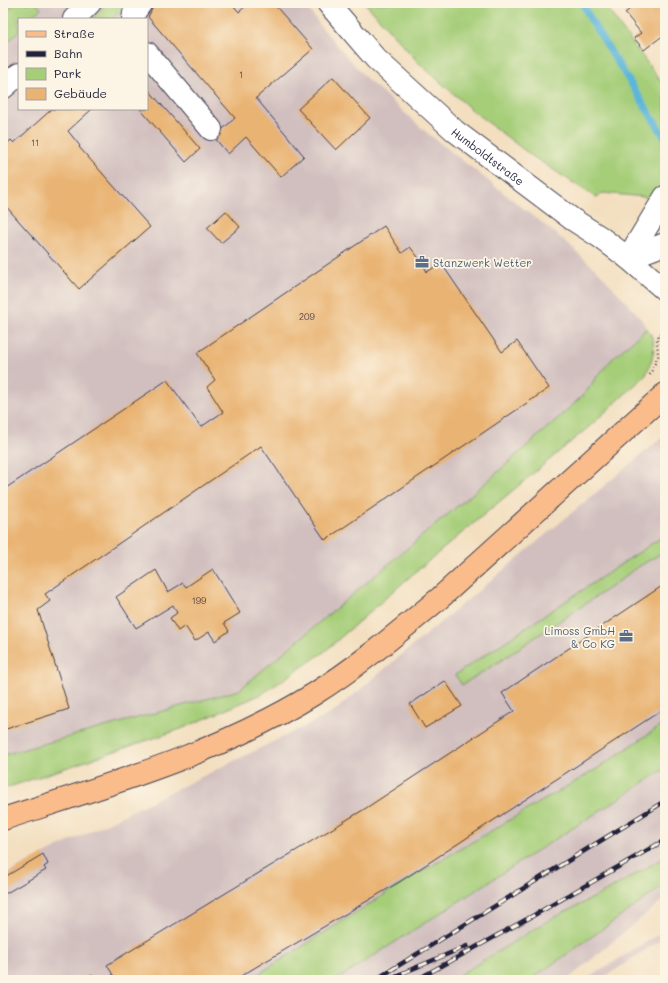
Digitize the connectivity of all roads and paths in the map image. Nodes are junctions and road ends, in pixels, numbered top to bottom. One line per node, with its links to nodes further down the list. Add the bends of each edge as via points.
1 (90, 3): 4 (street)
2 (141, 3): 5 (street)
3 (328, 3): 14 (street, Humboldtstraße, via 376,59 455,131)
4 (75, 18)
5 (133, 18)
6 (148, 54): 9 (street)
7 (18, 75): 8 (street)
8 (3, 88)
9 (211, 129)
10 (3, 140): 11 (path)
11 (6, 144)
12 (665, 197): 14 (street)
13 (665, 244): 14 (street)
14 (628, 258): 15 (street, Humboldtstraße)
15 (665, 290)
16 (665, 328): 17 (path, via 657,338 658,356)
17 (649, 376)
18 (665, 394): 19 (main road, via 407,625 314,694 266,721 208,747 133,777)
19 (3, 819)

